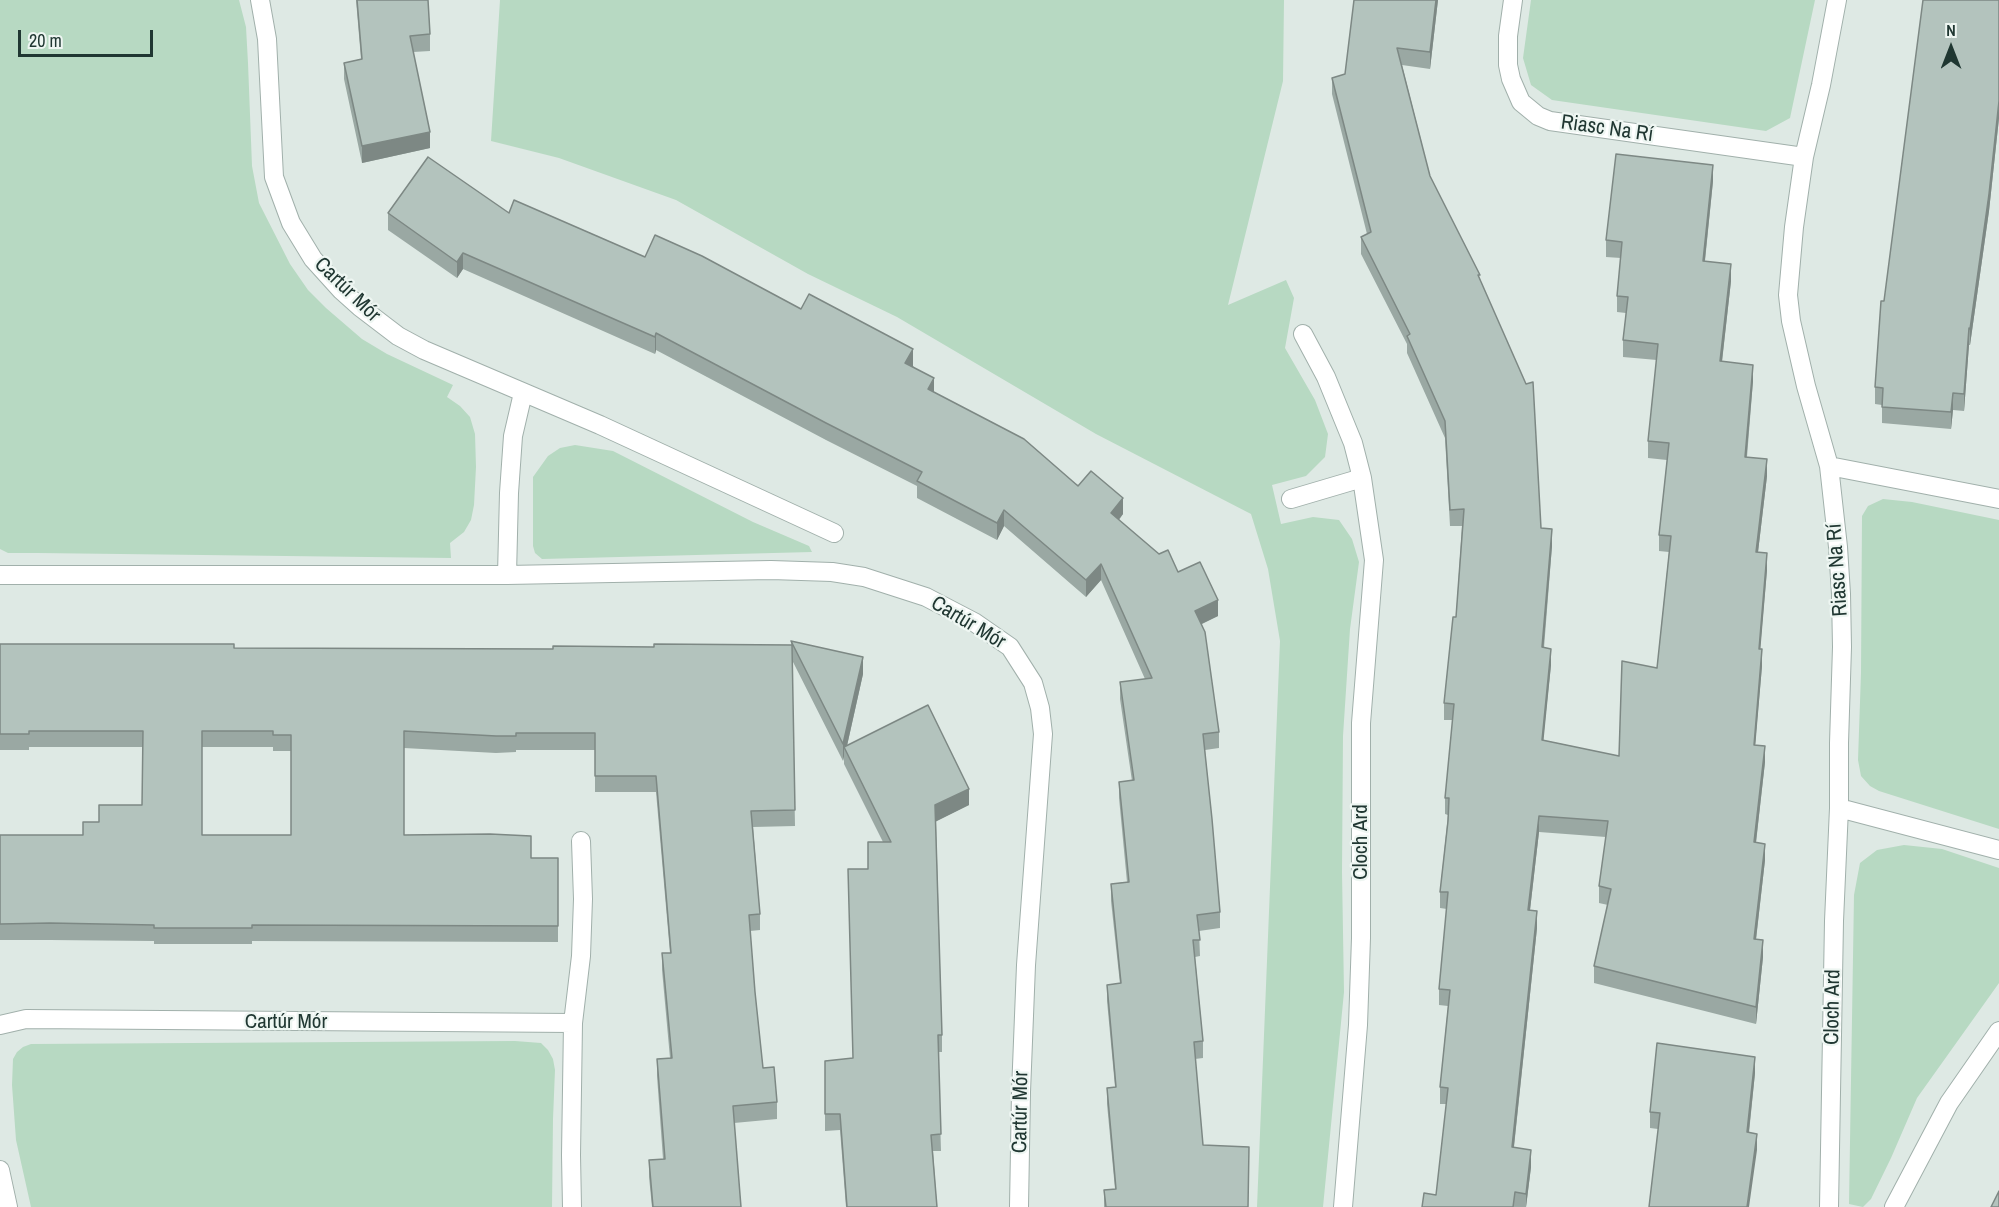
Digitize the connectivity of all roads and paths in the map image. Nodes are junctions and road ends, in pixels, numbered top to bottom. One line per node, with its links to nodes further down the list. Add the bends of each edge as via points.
1 (260, 0): 6 (street, Cartúr Mór, via 267,39 274,177 288,216 313,259 360,307 398,336)
2 (1513, 0): 4 (street, Riasc Na Rí, via 1508,65 1521,102 1538,116 1550,121)
3 (1837, 0): 4 (street, Riasc Na Rí)
4 (1804, 157): 7 (street, Riasc Na Rí, via 1788,295 1806,386)
5 (1303, 334): 8 (street, Cloch Ard, via 1343,414)
6 (523, 393): 11 (street, Cartúr Mór); 12 (street, via 513,436)
7 (1829, 466): 10 (street); 14 (street, Riasc Na Rí, via 1841,594)
8 (1362, 478): 9 (street); 25 (street, Cloch Ard, via 1374,560 1361,723 1358,1025)
9 (1291, 499)
10 (1999, 499)
11 (834, 533)
12 (507, 574): 13 (street, Cartúr Mór); 24 (street, Cartúr Mór, via 832,572 864,577 926,597 974,622 1010,647 1033,683 1043,734 1026,977)
13 (0, 575)
14 (1841, 675): 15 (street, Cloch Ard)
15 (1839, 807): 17 (street); 26 (street, Cloch Ard)
16 (581, 841): 18 (street, via 581,956)
17 (1999, 850)
18 (573, 1023): 19 (street, Cartúr Mór, via 26,1019); 23 (street)
19 (0, 1025)
20 (1999, 1031): 27 (street, via 1949,1103)
21 (0, 1170): 22 (street)
22 (8, 1207)
23 (572, 1207)
24 (1019, 1207)
25 (1343, 1207)
26 (1829, 1207)
27 (1894, 1207)

